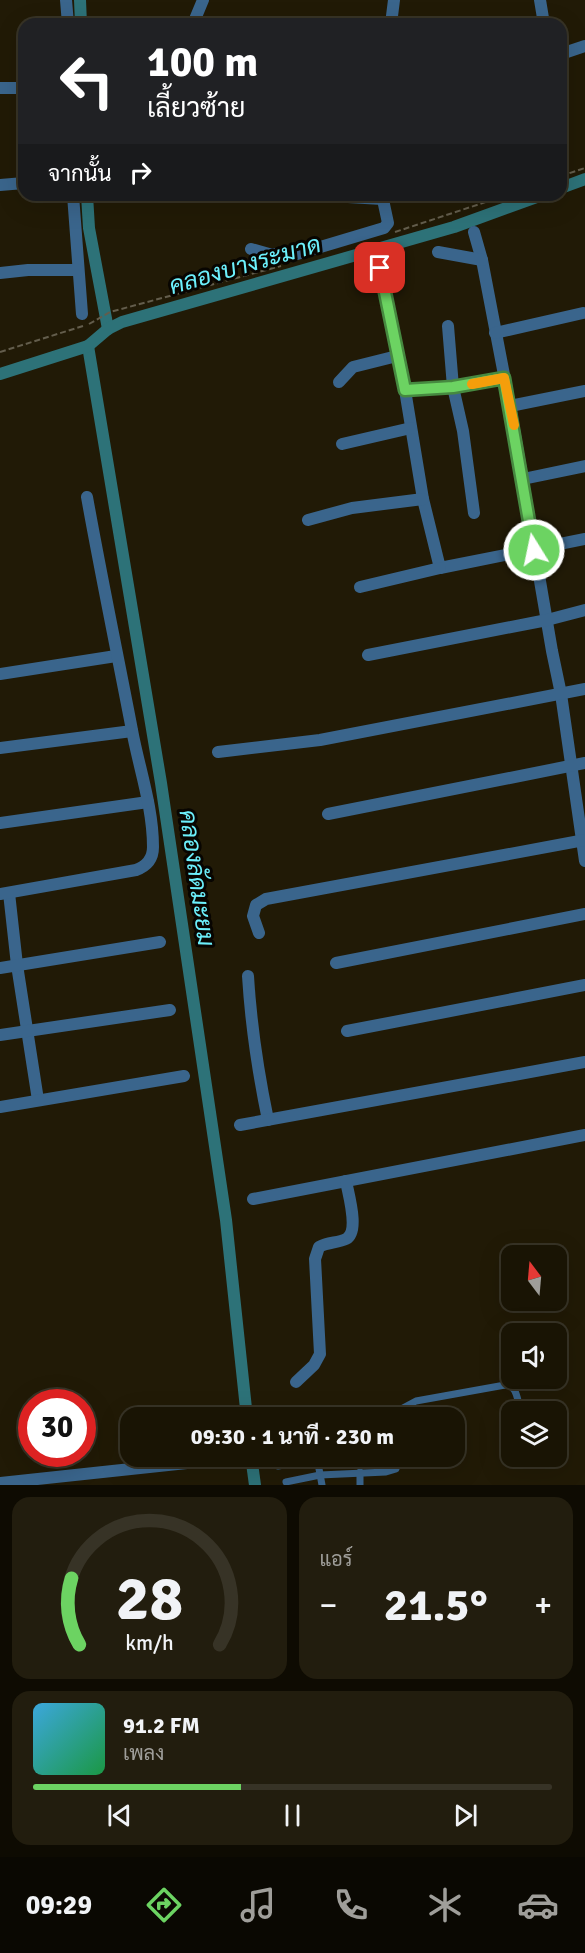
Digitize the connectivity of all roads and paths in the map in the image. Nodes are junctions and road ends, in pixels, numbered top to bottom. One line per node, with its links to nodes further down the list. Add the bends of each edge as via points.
1 (66, 0): 5 (street)
2 (203, 0): 6 (street)
3 (394, 0): 7 (street)
4 (540, 0): 8 (street)
5 (68, 18)
6 (196, 18)
7 (392, 18)
8 (543, 18)
9 (585, 46): 10 (street)
10 (567, 52)
11 (0, 88): 12 (street)
12 (18, 88)
13 (585, 168): 14 (path)
14 (567, 174)
15 (18, 184): 16 (street)
16 (0, 185)
17 (73, 201): 24 (street)
18 (383, 201): 20 (street, via 388,224 384,228 297,254 269,255)
19 (474, 232): 22 (street)
20 (251, 249)
21 (438, 252): 22 (street)
22 (483, 260): 30 (street)
23 (380, 268): 32 (street)
24 (78, 270): 25 (street); 28 (street)
25 (0, 273)
26 (110, 312): 31 (path, via 72,330)
27 (583, 313): 30 (street)
28 (82, 314)
29 (448, 326): 35 (street)
30 (495, 333): 33 (street)
31 (0, 352)
32 (397, 356): 34 (street, via 353,367); 36 (street)
33 (504, 378): 35 (street); 38 (street)
34 (339, 382)
35 (453, 387): 36 (street); 45 (street)
36 (405, 390): 39 (street)
37 (585, 391): 38 (street)
38 (510, 406): 42 (street)
39 (411, 428): 40 (street); 44 (street)
40 (342, 444)
41 (585, 466): 42 (street)
42 (523, 479): 48 (street)
43 (87, 497): 54 (street)
44 (423, 499): 46 (street, via 351,508); 49 (street)
45 (474, 513)
46 (308, 520)
47 (585, 539): 48 (street)
48 (534, 550): 49 (street); 52 (street)
49 (440, 568): 50 (street)
50 (360, 587)
51 (585, 610): 52 (street)
52 (547, 620): 53 (street); 57 (street)
53 (368, 655)
54 (116, 656): 55 (street); 58 (street)
55 (0, 674)
56 (585, 689): 57 (street)
57 (561, 694): 60 (street, via 320,740); 62 (street)
58 (132, 731): 59 (street); 63 (street)
59 (0, 748)
60 (218, 752)
61 (585, 764): 62 (street)
62 (571, 767): 64 (street); 66 (street)
63 (148, 802): 65 (street); 68 (street, via 153,847 144,867)
64 (328, 813)
65 (0, 823)
66 (583, 841): 67 (street); 70 (street, via 266,899 256,905 253,916)
67 (585, 861)
68 (4, 893): 73 (street)
69 (585, 914): 72 (street)
70 (258, 933)
71 (160, 942): 73 (street)
72 (336, 963)
73 (17, 965): 74 (street); 78 (street)
74 (0, 968)
75 (248, 976): 85 (street, via 250,1018)
76 (585, 986): 79 (street)
77 (170, 1010): 78 (street)
78 (28, 1031): 80 (street); 83 (street)
79 (347, 1031)
80 (0, 1035)
81 (585, 1062): 85 (street)
82 (184, 1076): 83 (street)
83 (38, 1100): 84 (street)
84 (0, 1107)
85 (268, 1120): 86 (street)
86 (240, 1125)
87 (585, 1135): 88 (street)
88 (346, 1181): 89 (street); 90 (street, via 354,1227 346,1239 319,1247 315,1259 320,1354)
89 (253, 1199)
90 (296, 1382)
91 (518, 1401): 92 (lane, via 514,1388 506,1385 416,1401)
92 (405, 1407)
93 (163, 1467): 98 (street)
94 (319, 1467): 97 (lane)
95 (396, 1467): 96 (lane)
96 (360, 1472): 97 (lane); 102 (lane)
97 (320, 1475): 99 (lane); 101 (lane)
98 (50, 1481): 100 (street)
99 (286, 1482)
100 (0, 1483)
101 (322, 1485)
102 (360, 1485)

